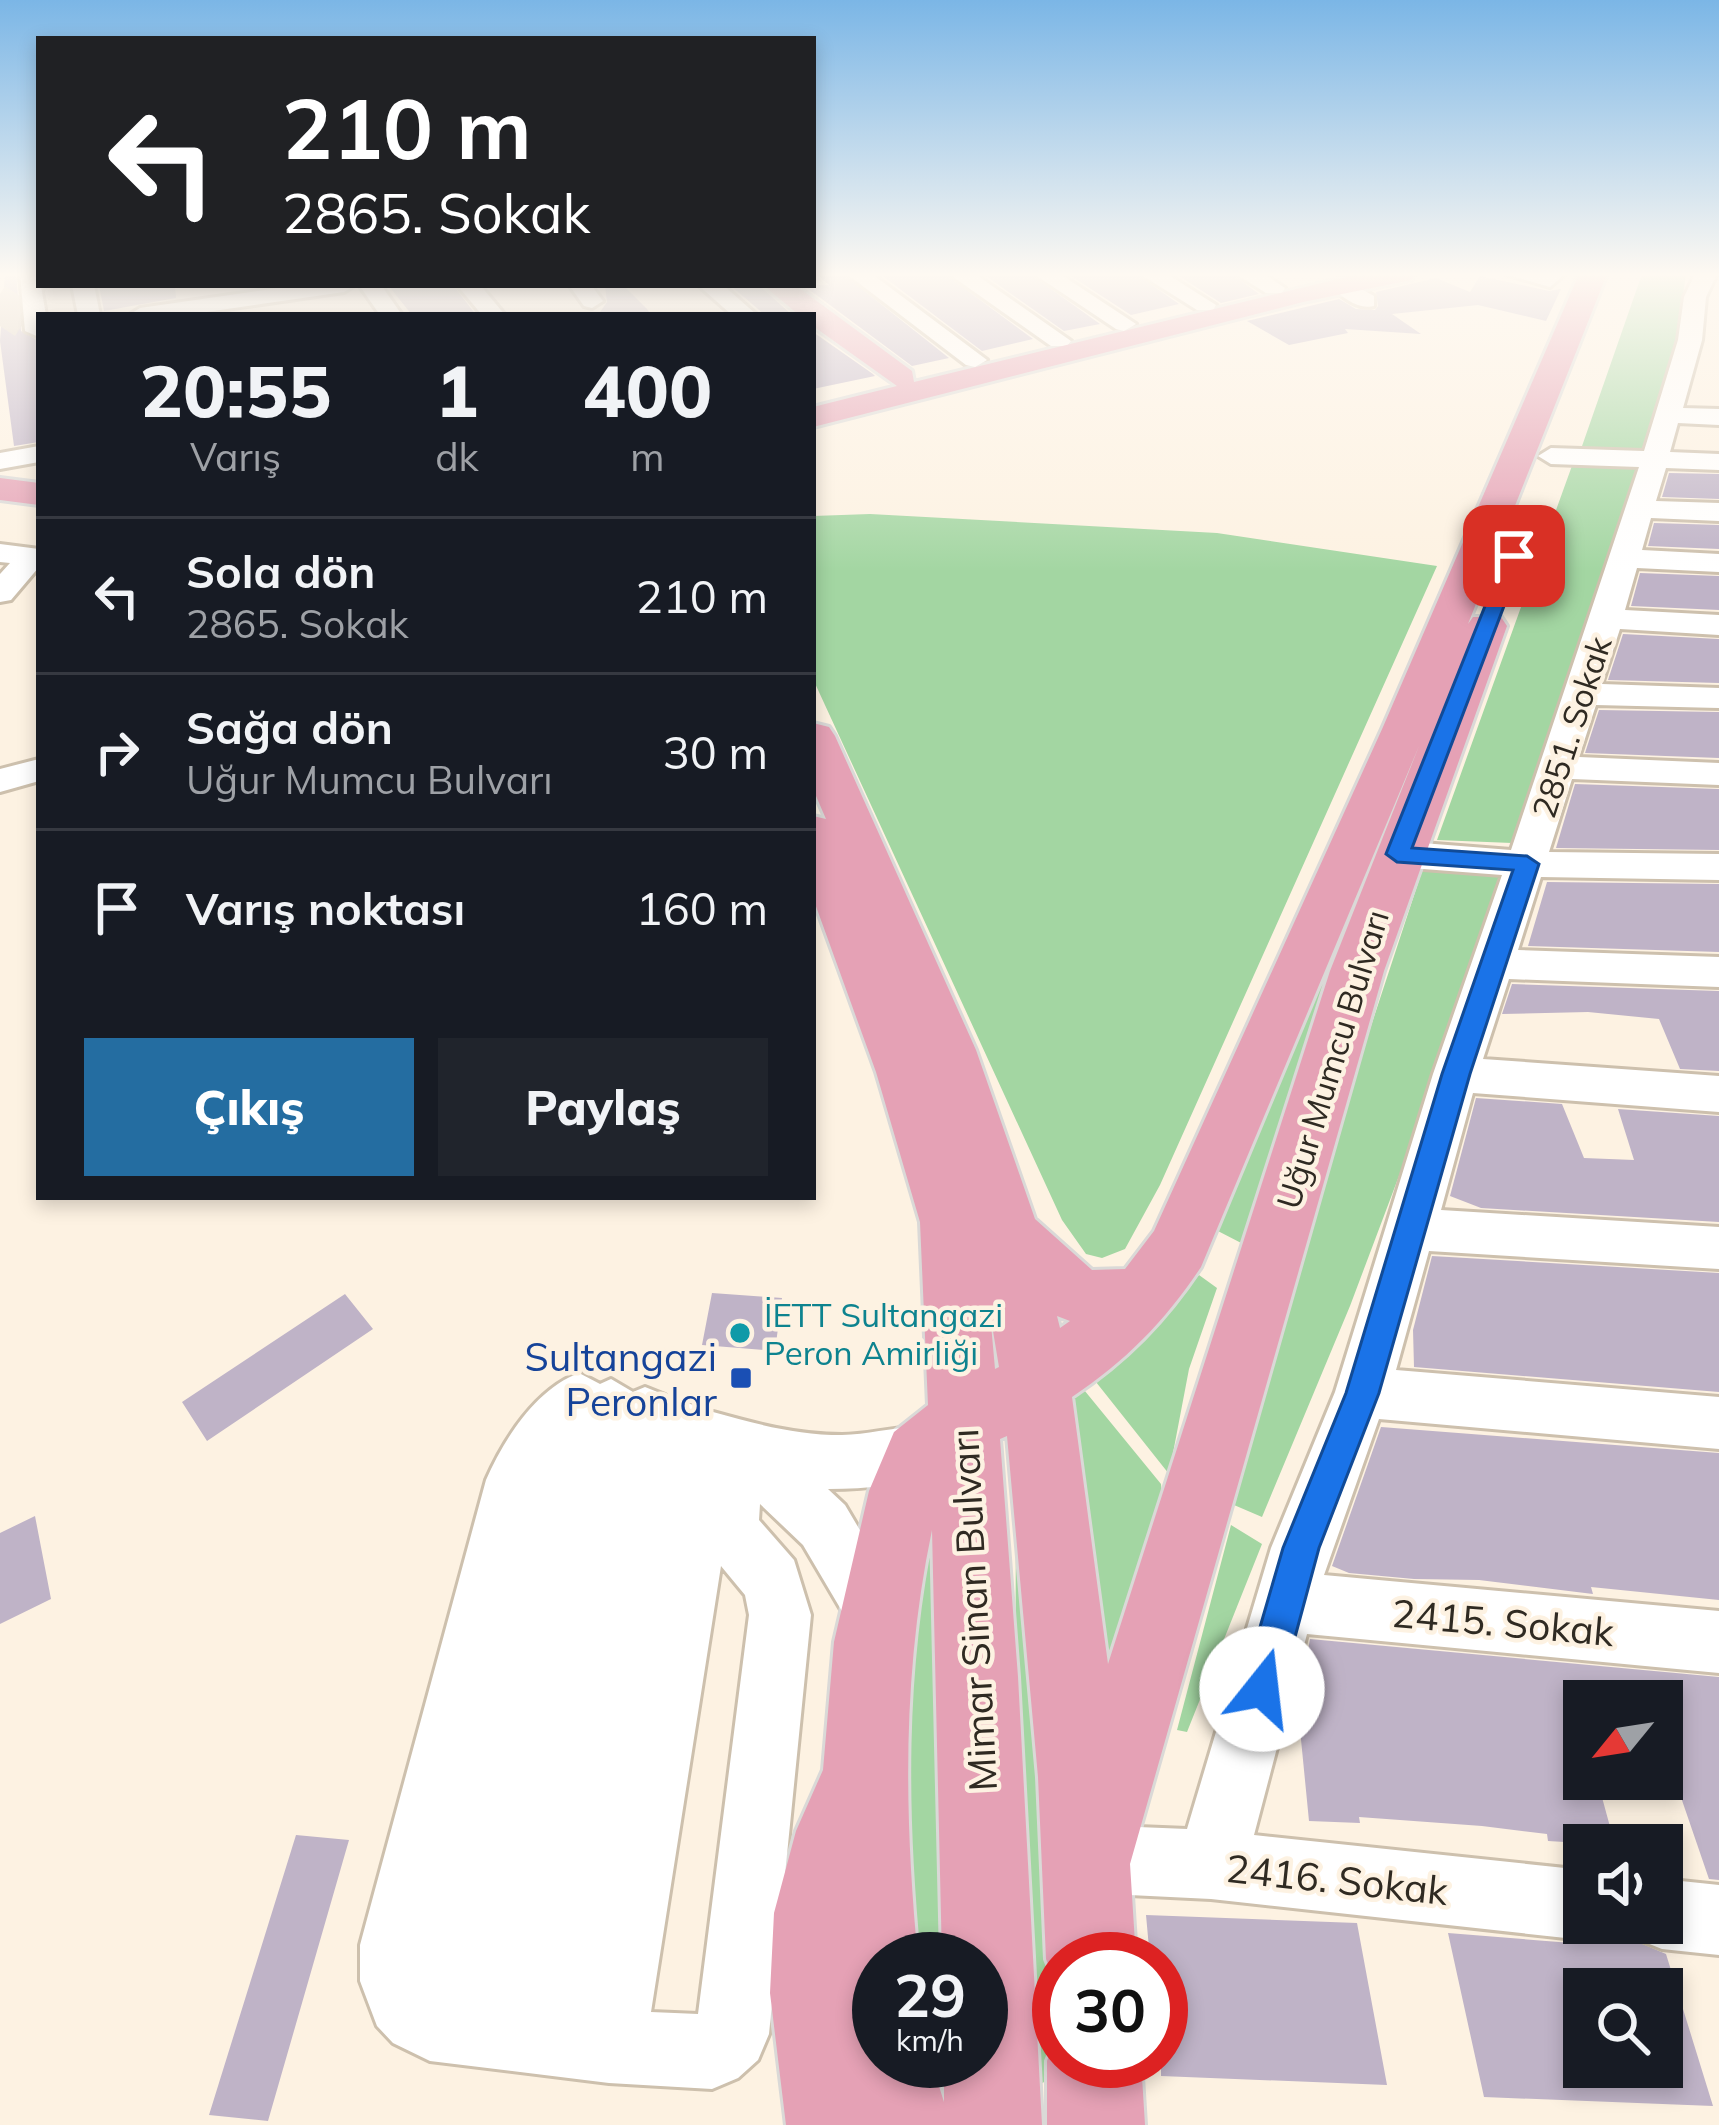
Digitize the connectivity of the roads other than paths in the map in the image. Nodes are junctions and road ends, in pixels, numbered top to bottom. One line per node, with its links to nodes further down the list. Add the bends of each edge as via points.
1 (896, 373): 8 (main road)
2 (918, 373): 8 (main road)
3 (995, 373): 10 (main road)
4 (1549, 373): 47 (main road, Uğur Mumcu Bulvarı, via 1405,727)
5 (1568, 373): 13 (main road, Uğur Mumcu Bulvarı)
6 (1684, 373): 14 (street, 2851. Sokak)
7 (1710, 373): 11 (street)
8 (901, 377): 9 (main road)
9 (816, 397)
10 (816, 416)
11 (1719, 417)
12 (36, 455): 15 (street)
13 (1551, 456): 14 (street); 37 (main road, Uğur Mumcu Bulvarı)
14 (1652, 460): 16 (street); 20 (street, 2851. Sokak)
15 (0, 461)
16 (1719, 462)
17 (0, 488): 18 (main road)
18 (36, 494)
19 (0, 509): 21 (main road)
20 (1637, 509): 22 (street); 24 (street, 2851. Sokak)
21 (36, 512)
22 (1719, 512)
23 (0, 554): 26 (street, via 32,556)
24 (1624, 558): 25 (street); 27 (street, 2851. Sokak)
25 (1719, 563)
26 (0, 593)
27 (1606, 619): 28 (street); 29 (street, 2851. Sokak)
28 (1719, 625)
29 (1579, 694): 30 (street); 32 (street, 2851. Sokak)
30 (1719, 698)
31 (816, 743): 45 (main road, via 916,972)
32 (1556, 767): 34 (street); 38 (street, 2851. Sokak)
33 (36, 771): 35 (street)
34 (1719, 774)
35 (0, 781)
36 (816, 839): 50 (main road, Mimar Sinan Bulvarı, via 952,1222)
37 (1397, 854): 38 (street); 48 (main road, Uğur Mumcu Bulvarı)
38 (1527, 864): 39 (street); 40 (street, 2851. Sokak)
39 (1719, 867)
40 (1496, 964): 41 (street); 42 (street, 2851. Sokak)
41 (1719, 972)
42 (1456, 1074): 43 (street); 44 (street, 2851. Sokak)
43 (1719, 1094)
44 (1412, 1229): 46 (street); 49 (street, 2851. Sokak)
45 (1005, 1230): 47 (main road, via 1066,1292 1131,1299); 50 (main road)
46 (1719, 1248)
47 (1166, 1268): 48 (main road, via 1206,1249 1231,1268); 50 (main road, Uğur Mumcu Bulvarı, via 1112,1330)
48 (1251, 1319): 57 (main road, Uğur Mumcu Bulvarı)
49 (1362, 1393): 52 (street); 53 (street, 2851. Sokak)
50 (973, 1420): 51 (street, via 897,1459 833,1461); 54 (main road, via 905,1492); 57 (main road, Mimar Sinan Bulvarı, via 1048,1484); 69 (main road, Mimar Sinan Bulvarı)
51 (662, 1422): 54 (street, via 824,1526); 64 (street); 64 (street); 64 (street, via 523,1462 396,1945 396,1990 409,2012); 64 (street, via 728,1514 735,1538 773,1581 780,1615 732,2034 712,2052)
52 (1719, 1423)
53 (1287, 1602): 55 (street, 2415. Sokak); 58 (street, 2851. Sokak)
54 (878, 1613): 56 (main road)
55 (1719, 1642)
56 (862, 1778): 62 (main road); 67 (main road, via 831,1842 816,1915 814,1976)
57 (1089, 1859): 58 (street, 2416. Sokak); 63 (main road, Mimar Sinan Bulvarı)
58 (1211, 1865): 59 (street, 2416. Sokak)
59 (1563, 1903)
60 (1683, 1916): 61 (street)
61 (1719, 1920)
62 (873, 1932)
63 (1090, 1932)
64 (520, 2035)
65 (890, 2088): 68 (main road)
66 (1095, 2088): 70 (main road)
67 (836, 2125)
68 (905, 2125)
69 (993, 2125)
70 (1096, 2125)

